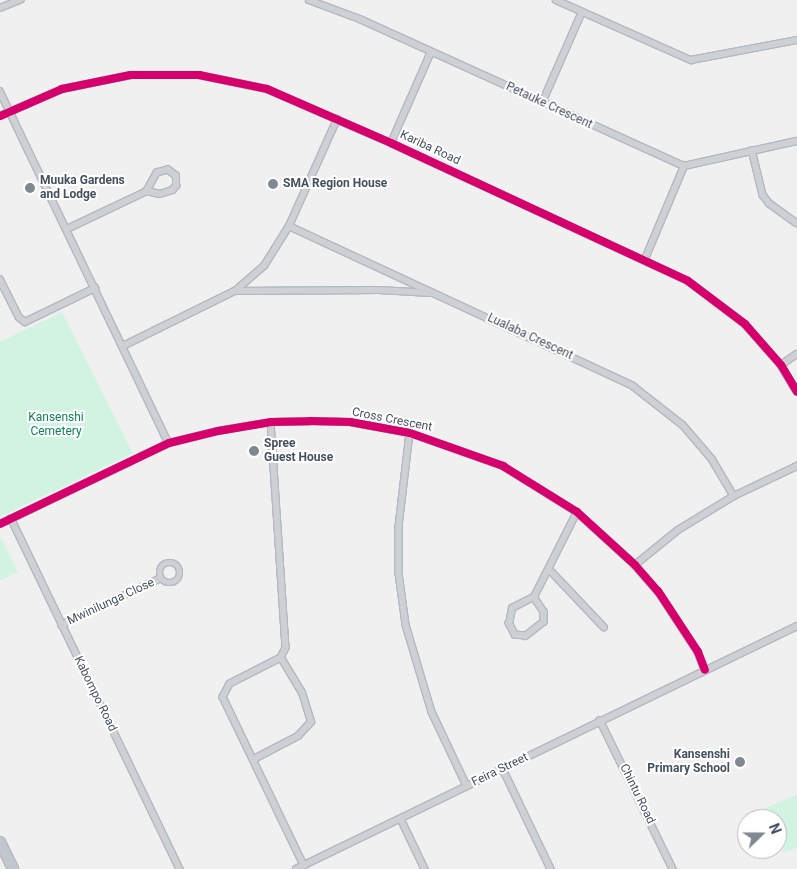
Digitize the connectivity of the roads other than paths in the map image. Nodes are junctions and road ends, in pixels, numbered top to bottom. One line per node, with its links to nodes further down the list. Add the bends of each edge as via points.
1 (18, 0): 4 (street)
2 (309, 0): 7 (street, Petauke Crescent)
3 (556, 0): 5 (street)
4 (0, 8)
5 (582, 12): 6 (street, via 691,60); 9 (street)
6 (797, 40)
7 (431, 52): 9 (street, Petauke Crescent); 14 (street)
8 (0, 91): 10 (street)
9 (542, 103): 16 (street, Petauke Crescent)
10 (10, 111): 11 (street, Kariba Road); 12 (street, Kariba Road, via 80,84 123,76 165,74 212,76 260,87); 20 (street)
11 (0, 116)
12 (337, 119): 14 (street, Kariba Road); 19 (street)
13 (797, 141): 15 (street)
14 (391, 143): 21 (street, Kariba Road)
15 (752, 150): 16 (street); 18 (street, via 768,203)
16 (684, 166): 21 (street)
17 (147, 191): 17 (street, via 157,173 168,170 176,176 176,186 172,190 160,194); 20 (street)
18 (797, 223)
19 (289, 226): 23 (street, Lualaba Crescent); 26 (street, via 269,260)
20 (67, 229): 24 (street)
21 (645, 258): 30 (street, Kariba Road, via 688,281 725,307)
22 (0, 279): 24 (street, via 19,317 25,322)
23 (406, 280): 25 (street); 27 (street, Lualaba Crescent)
24 (95, 288): 28 (street)
25 (402, 290): 26 (street); 27 (street)
26 (236, 291): 28 (street)
27 (435, 293): 36 (street, Lualaba Crescent, via 614,375 649,397 698,442)
28 (123, 346): 34 (street)
29 (797, 354): 30 (street)
30 (781, 365): 31 (street, Kariba Road)
31 (797, 392)
32 (270, 422): 33 (street, Cross Crescent, via 350,422); 34 (street, Cross Crescent); 47 (street, via 287,636)
33 (410, 433): 37 (street, Cross Crescent, via 503,466); 52 (street, via 398,527 399,573 406,626 432,712)
34 (169, 443): 38 (street, Cross Crescent)
35 (797, 466): 36 (street)
36 (734, 496): 40 (street, via 678,530)
37 (577, 512): 40 (street, Cross Crescent); 41 (street)
38 (11, 518): 39 (street, Cross Crescent); 44 (street, Kabompo Road)
39 (0, 524)
40 (635, 564): 48 (street, Cross Crescent, via 680,621)
41 (549, 569): 43 (street); 46 (street)
42 (161, 578): 44 (street, Mwinilunga Close)
43 (534, 597): 43 (street, via 512,608 509,624 515,635 526,636 544,622 544,612)
44 (61, 625): 57 (street, Kabompo Road)
45 (797, 626): 48 (street, Feira Street)
46 (604, 627)
47 (281, 658): 50 (street, via 302,693 311,722 298,736); 50 (street, via 242,676 224,690 226,706)
48 (705, 670): 49 (street, Feira Street)
49 (600, 720): 51 (street, Feira Street); 61 (street, Chintu Road)
50 (254, 759): 55 (street)
51 (503, 769): 52 (street, Feira Street); 60 (street)
52 (467, 786): 53 (street, Feira Street)
53 (401, 819): 55 (street, Feira Street); 59 (street)
54 (0, 842): 56 (highway)
55 (304, 865): 58 (street, Feira Street)
56 (13, 869)
57 (180, 869)
58 (296, 869)
59 (425, 869)
60 (550, 869)
61 (673, 869)

